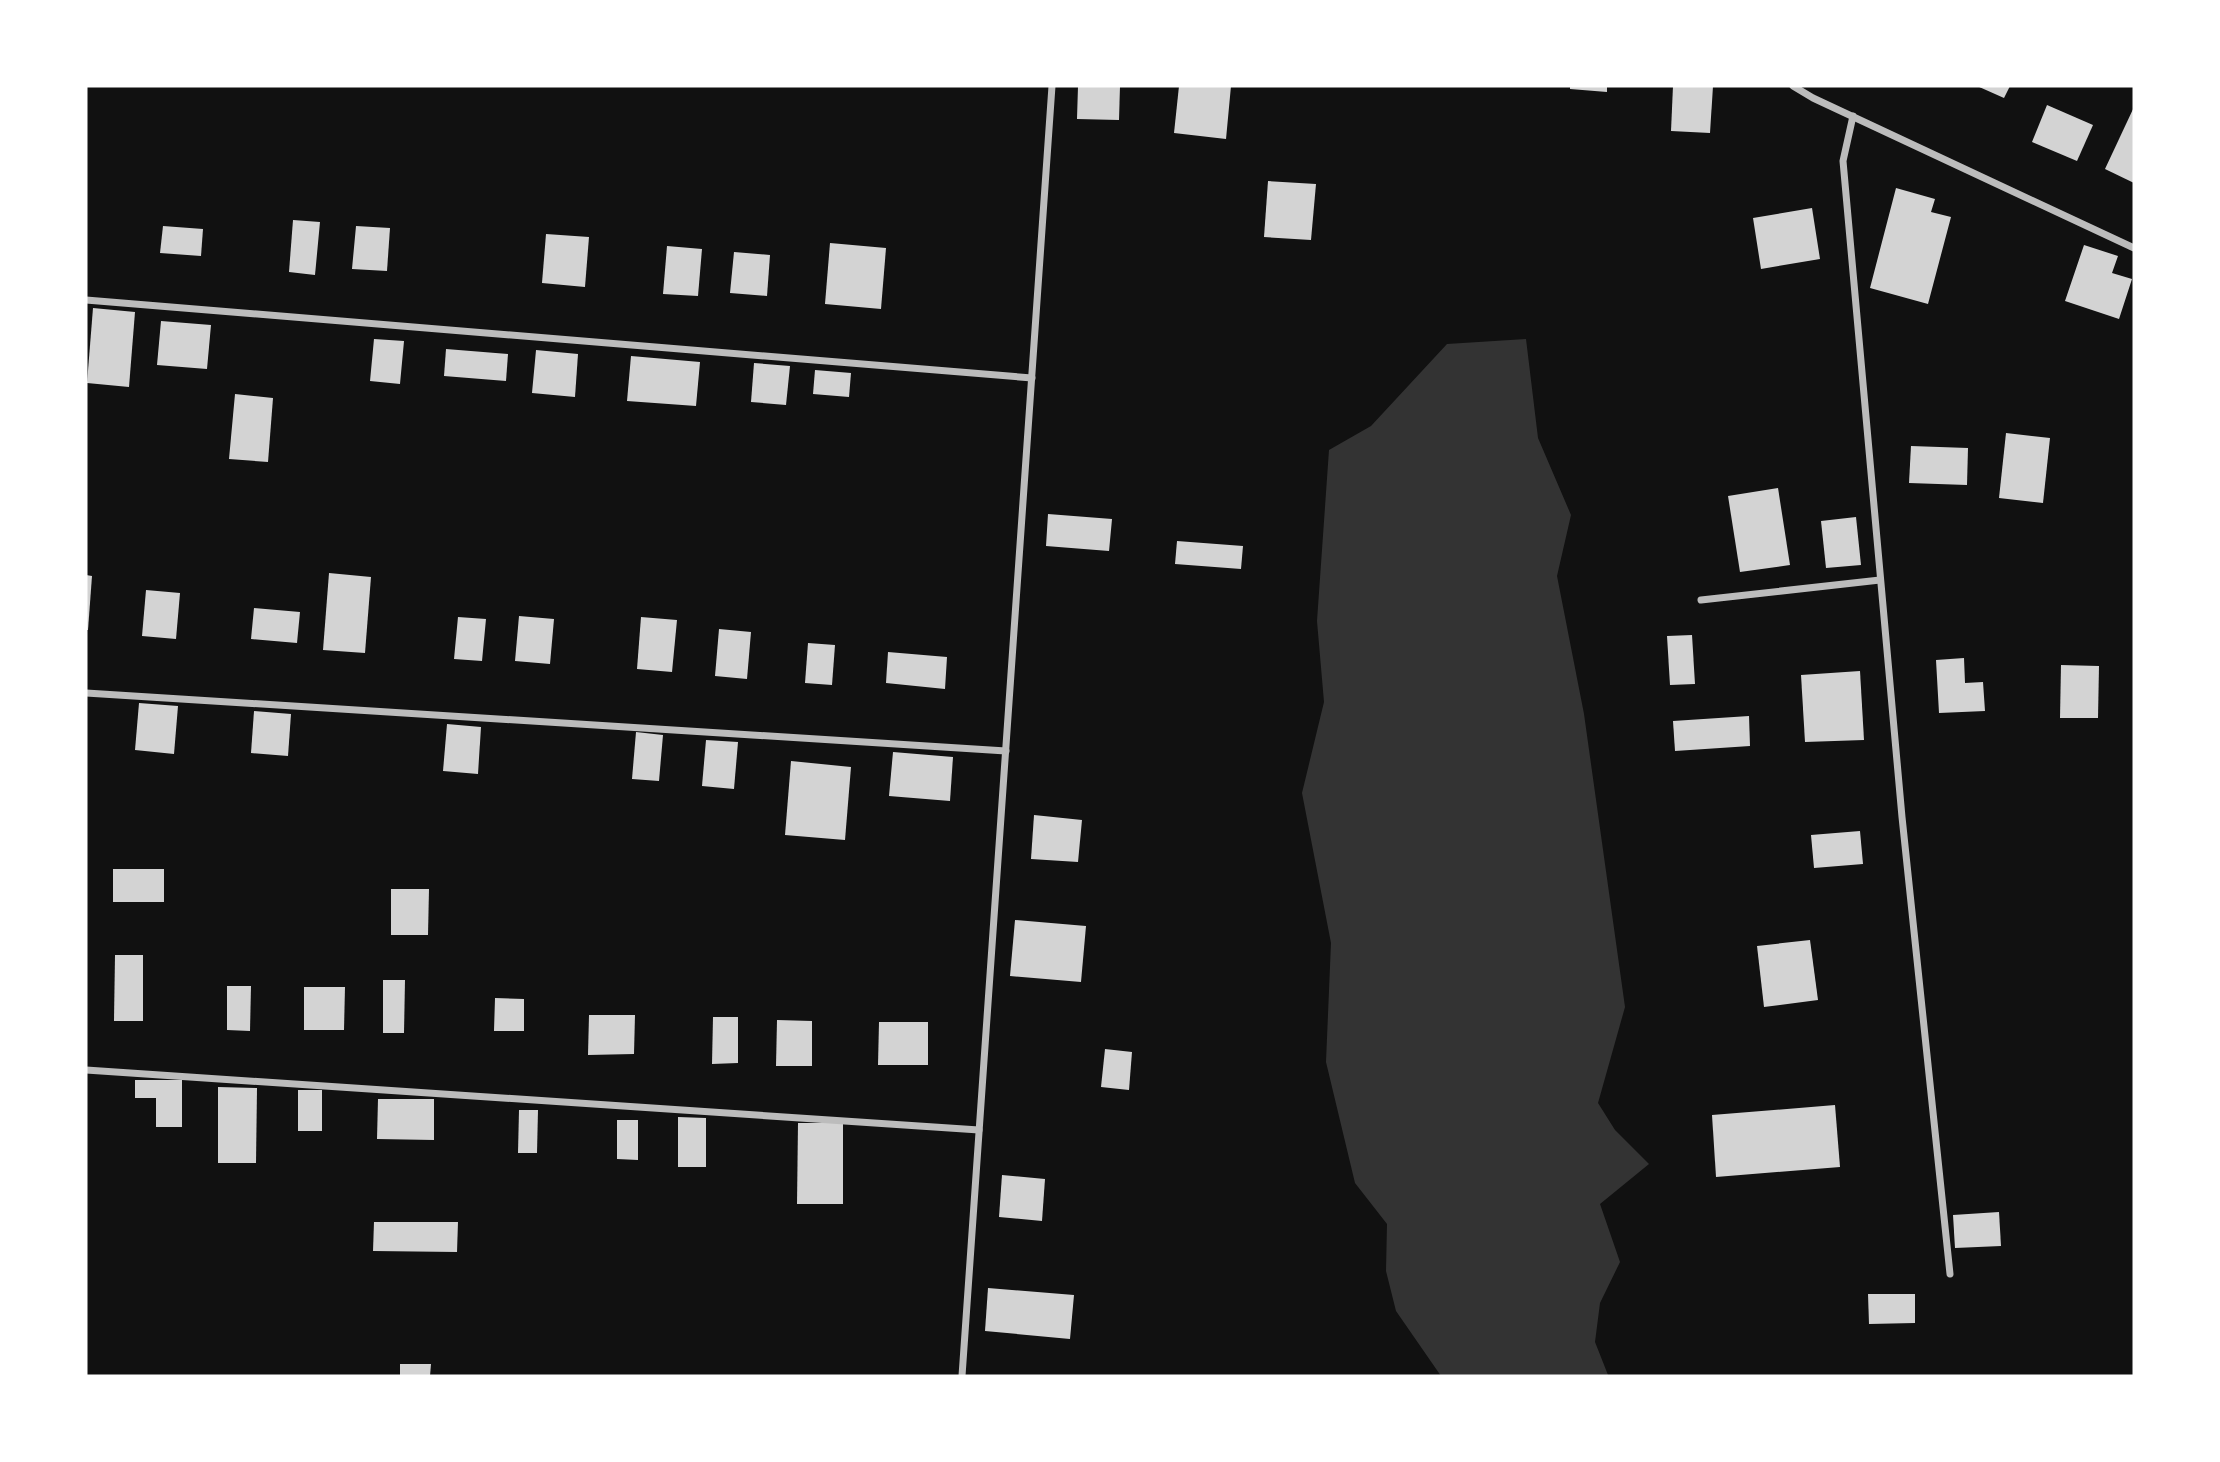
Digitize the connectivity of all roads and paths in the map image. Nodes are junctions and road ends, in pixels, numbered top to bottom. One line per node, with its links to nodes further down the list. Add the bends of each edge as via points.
1 (1052, 86): 6 (street)
2 (1793, 86): 3 (street)
3 (1853, 117): 4 (street); 7 (street, via 1843,161)
4 (2134, 248)
5 (86, 300): 6 (street)
6 (1032, 378): 10 (street)
7 (1880, 580): 8 (street); 13 (street)
8 (1701, 600)
9 (86, 693): 10 (street)
10 (1006, 751): 12 (street)
11 (86, 1070): 12 (street)
12 (979, 1130): 14 (street)
13 (1950, 1274)
14 (962, 1376)

